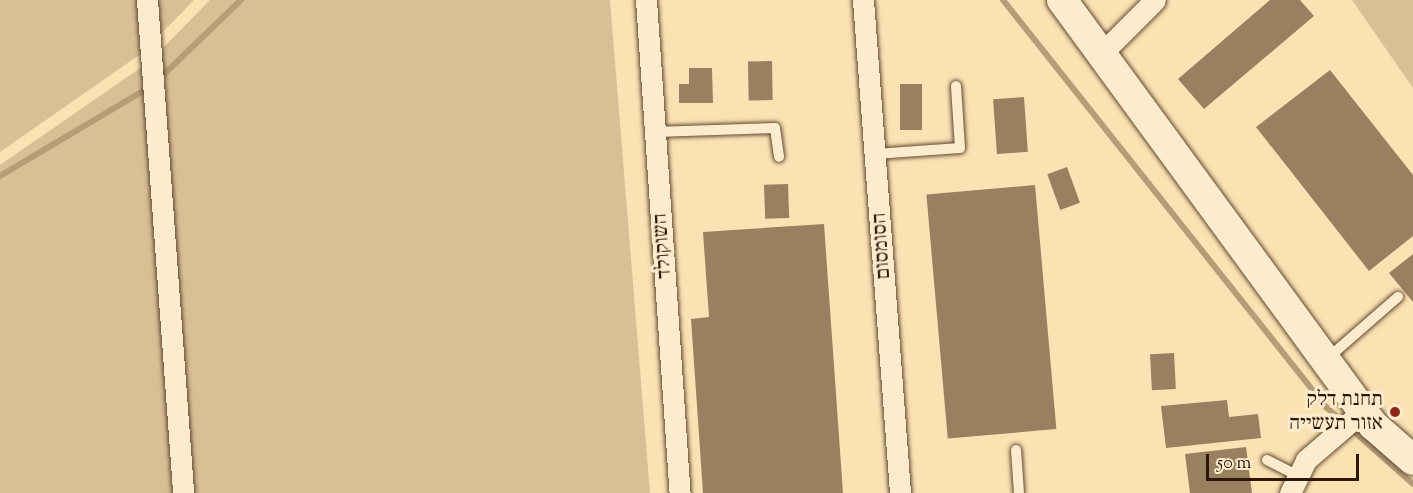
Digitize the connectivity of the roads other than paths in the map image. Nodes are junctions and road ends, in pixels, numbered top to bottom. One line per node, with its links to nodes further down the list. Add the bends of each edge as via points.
1 (147, 0): 18 (street)
2 (646, 0): 8 (street, השוקולד)
3 (863, 0): 9 (street, הסומסום)
4 (1062, 0): 6 (street)
5 (1155, 0): 6 (street)
6 (1101, 54): 12 (street)
7 (957, 86): 9 (lane, via 960,148)
8 (655, 132): 10 (lane, via 775,128); 19 (street, השוקולד)
9 (875, 154): 20 (street, הסומסום)
10 (779, 157)
11 (1398, 297): 12 (lane)
12 (1326, 360): 13 (street)
13 (1363, 411): 16 (street, via 1379,431); 17 (street, via 1306,460)
14 (1016, 450): 21 (lane)
15 (1267, 460): 17 (lane)
16 (1413, 460)
17 (1293, 484)
18 (183, 493)
19 (680, 493)
20 (900, 493)
21 (1019, 493)

